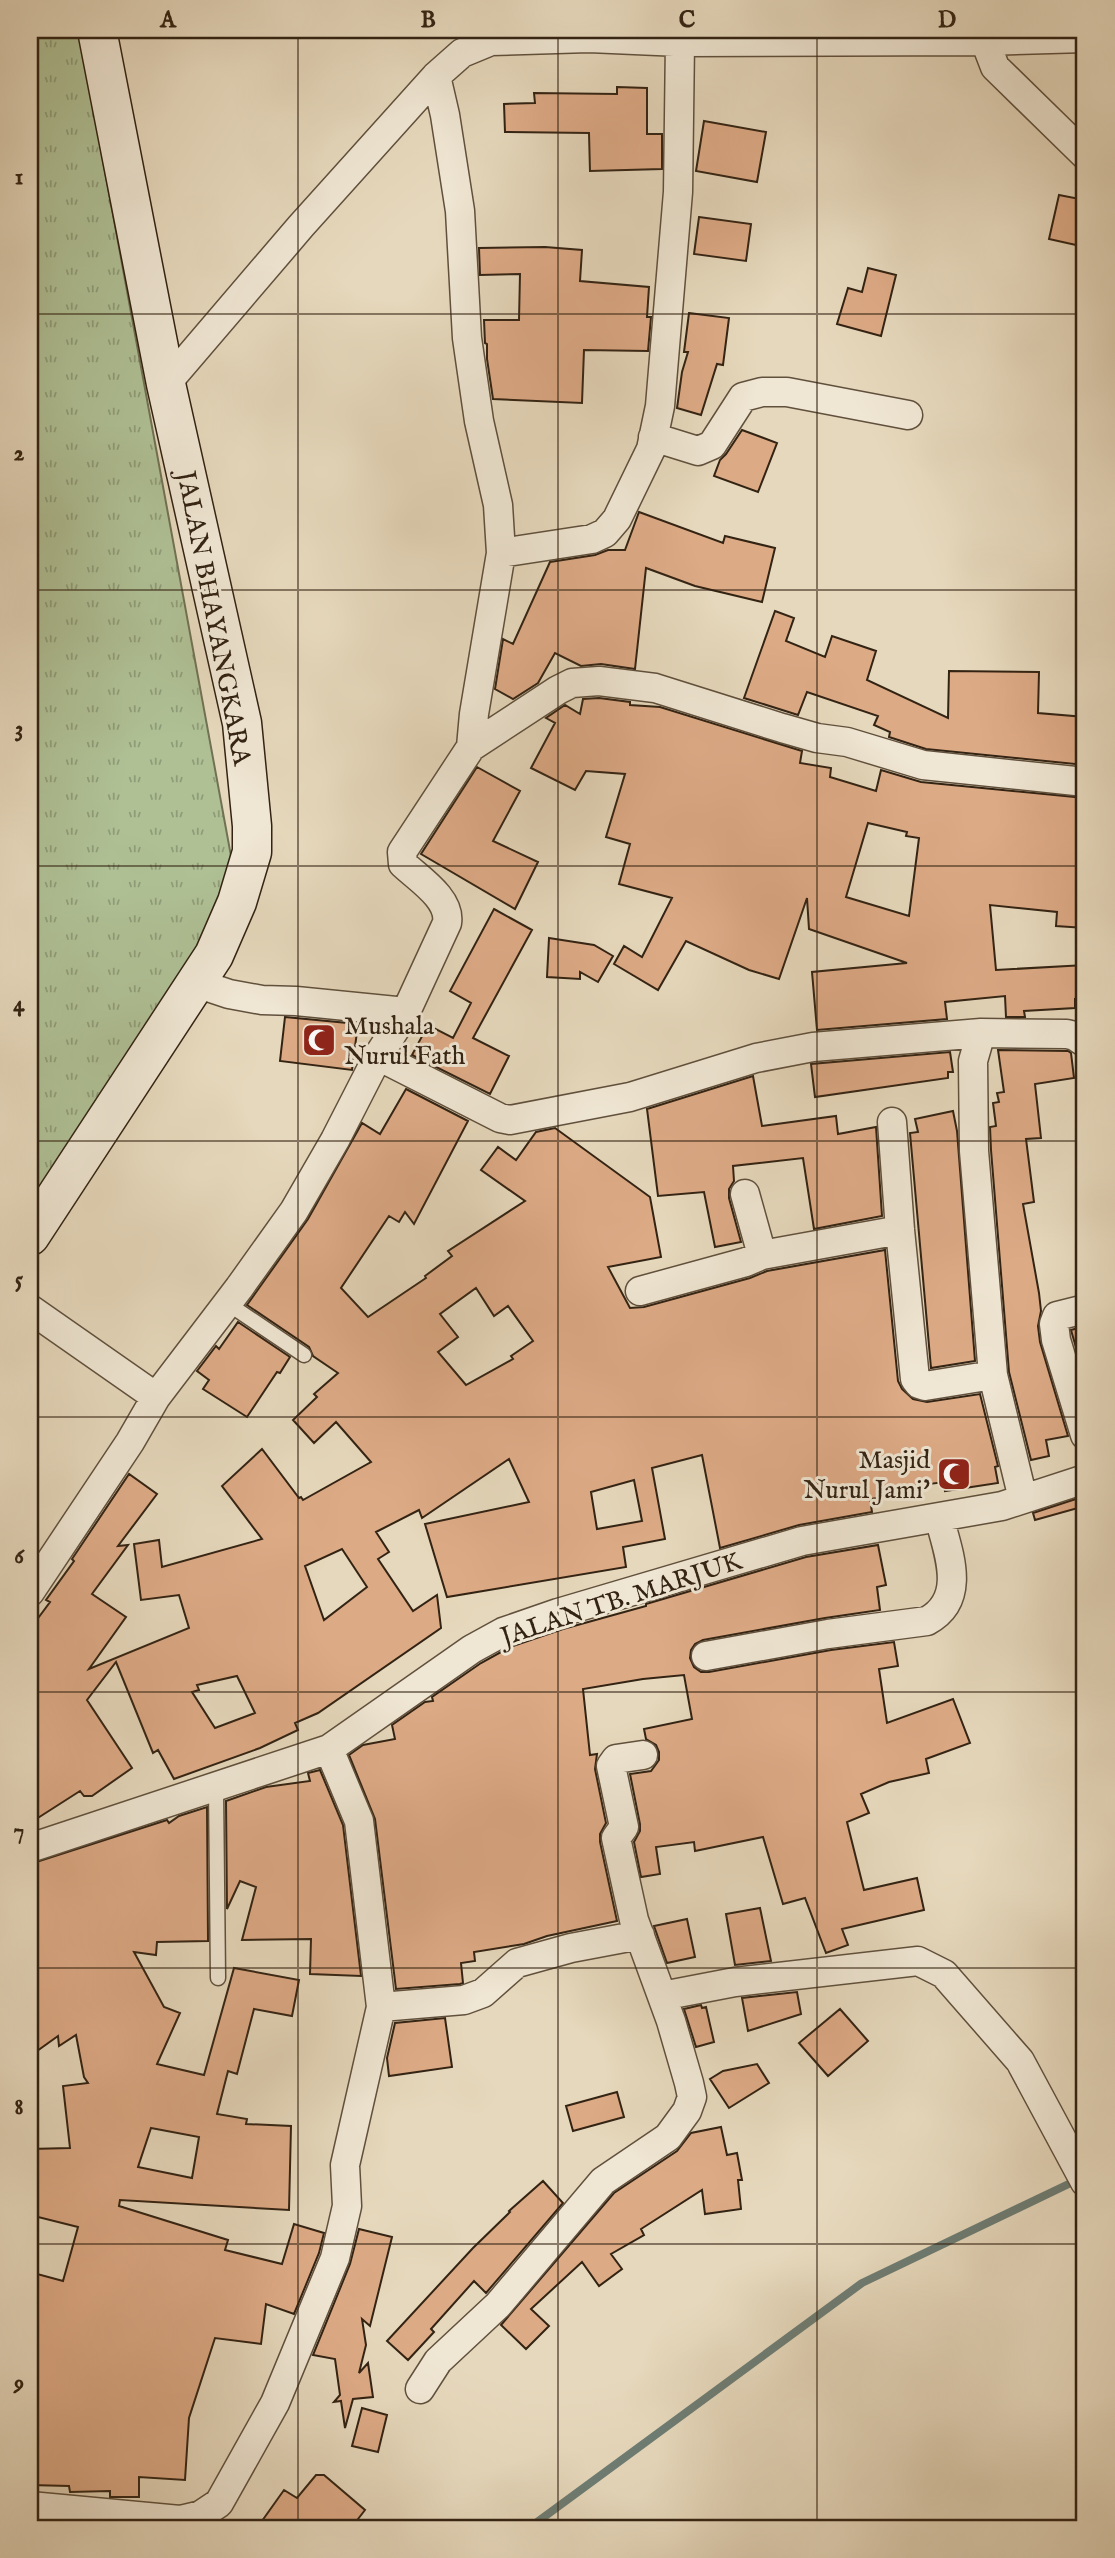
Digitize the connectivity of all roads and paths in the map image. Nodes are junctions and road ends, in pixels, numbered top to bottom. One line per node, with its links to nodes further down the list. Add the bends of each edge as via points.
1 (97, 30): 7 (street, JALAN BHAYANGKARA)
2 (984, 35): 3 (street); 4 (street); 6 (street, via 996,67)
3 (1085, 38)
4 (680, 42): 5 (street, via 589,38 491,41 462,53); 9 (street, via 678,192 660,406)
5 (436, 76): 7 (street); 10 (street, via 460,211 467,338 498,505)
6 (1085, 155)
7 (166, 384): 13 (street, JALAN BHAYANGKARA, via 242,723 252,826 252,852 237,902)
8 (908, 415): 9 (street, via 787,392 762,392 743,397 712,445 698,451)
9 (653, 437): 10 (street, via 617,519 605,533)
10 (502, 553): 11 (street)
11 (471, 747): 12 (street, via 558,690 572,683 599,681 655,688 923,765); 14 (street, via 402,852 403,864 445,904 449,914)
12 (1085, 782)
13 (196, 983): 14 (street, via 262,1000); 21 (street, JALAN BHAYANGKARA)
14 (406, 1012): 17 (street)
15 (981, 1033): 16 (street, via 1067,1034); 17 (street, via 813,1047 756,1058 630,1097 510,1120); 28 (street, via 973,1061 974,1151)
16 (1084, 1042)
17 (378, 1056): 24 (street, via 293,1211)
18 (892, 1122): 20 (street)
19 (745, 1194): 22 (street)
20 (900, 1230): 22 (street); 28 (street, via 915,1379 925,1386)
21 (30, 1236)
22 (762, 1255): 23 (street)
23 (640, 1291)
24 (227, 1303): 27 (lane); 29 (street)
25 (30, 1309): 29 (street)
26 (1085, 1309): 30 (street, via 1057,1316 1055,1324)
27 (304, 1356)
28 (993, 1375): 32 (street)
29 (156, 1397): 34 (street)
30 (1085, 1435)
31 (1085, 1479): 32 (street, JALAN TB. MARJUK)
32 (1023, 1499): 33 (street, JALAN TB. MARJUK)
33 (939, 1517): 35 (street, via 953,1576 949,1600 937,1616); 36 (street, JALAN TB. MARJUK, via 802,1541 503,1632)
34 (30, 1592)
35 (706, 1656)
36 (329, 1749): 38 (street, JALAN TB. MARJUK); 43 (street, via 359,1821)
37 (643, 1755): 40 (street, via 616,1759 611,1766 624,1826 616,1838)
38 (216, 1788): 39 (street, JALAN TB. MARJUK); 41 (lane)
39 (30, 1848)
40 (640, 1935): 42 (street); 43 (street, via 517,1963 483,1993 464,2000)
41 (218, 1978)
42 (662, 1996): 44 (street, via 735,1982 918,1961 944,1974 1020,2061); 45 (street, via 690,2083 688,2111 668,2137 603,2181 498,2305 438,2361)
43 (381, 2007): 46 (street, via 345,2165 347,2206 335,2258 275,2403 219,2503 201,2515 180,2520)
44 (1082, 2176)
45 (420, 2389)
46 (30, 2506)

